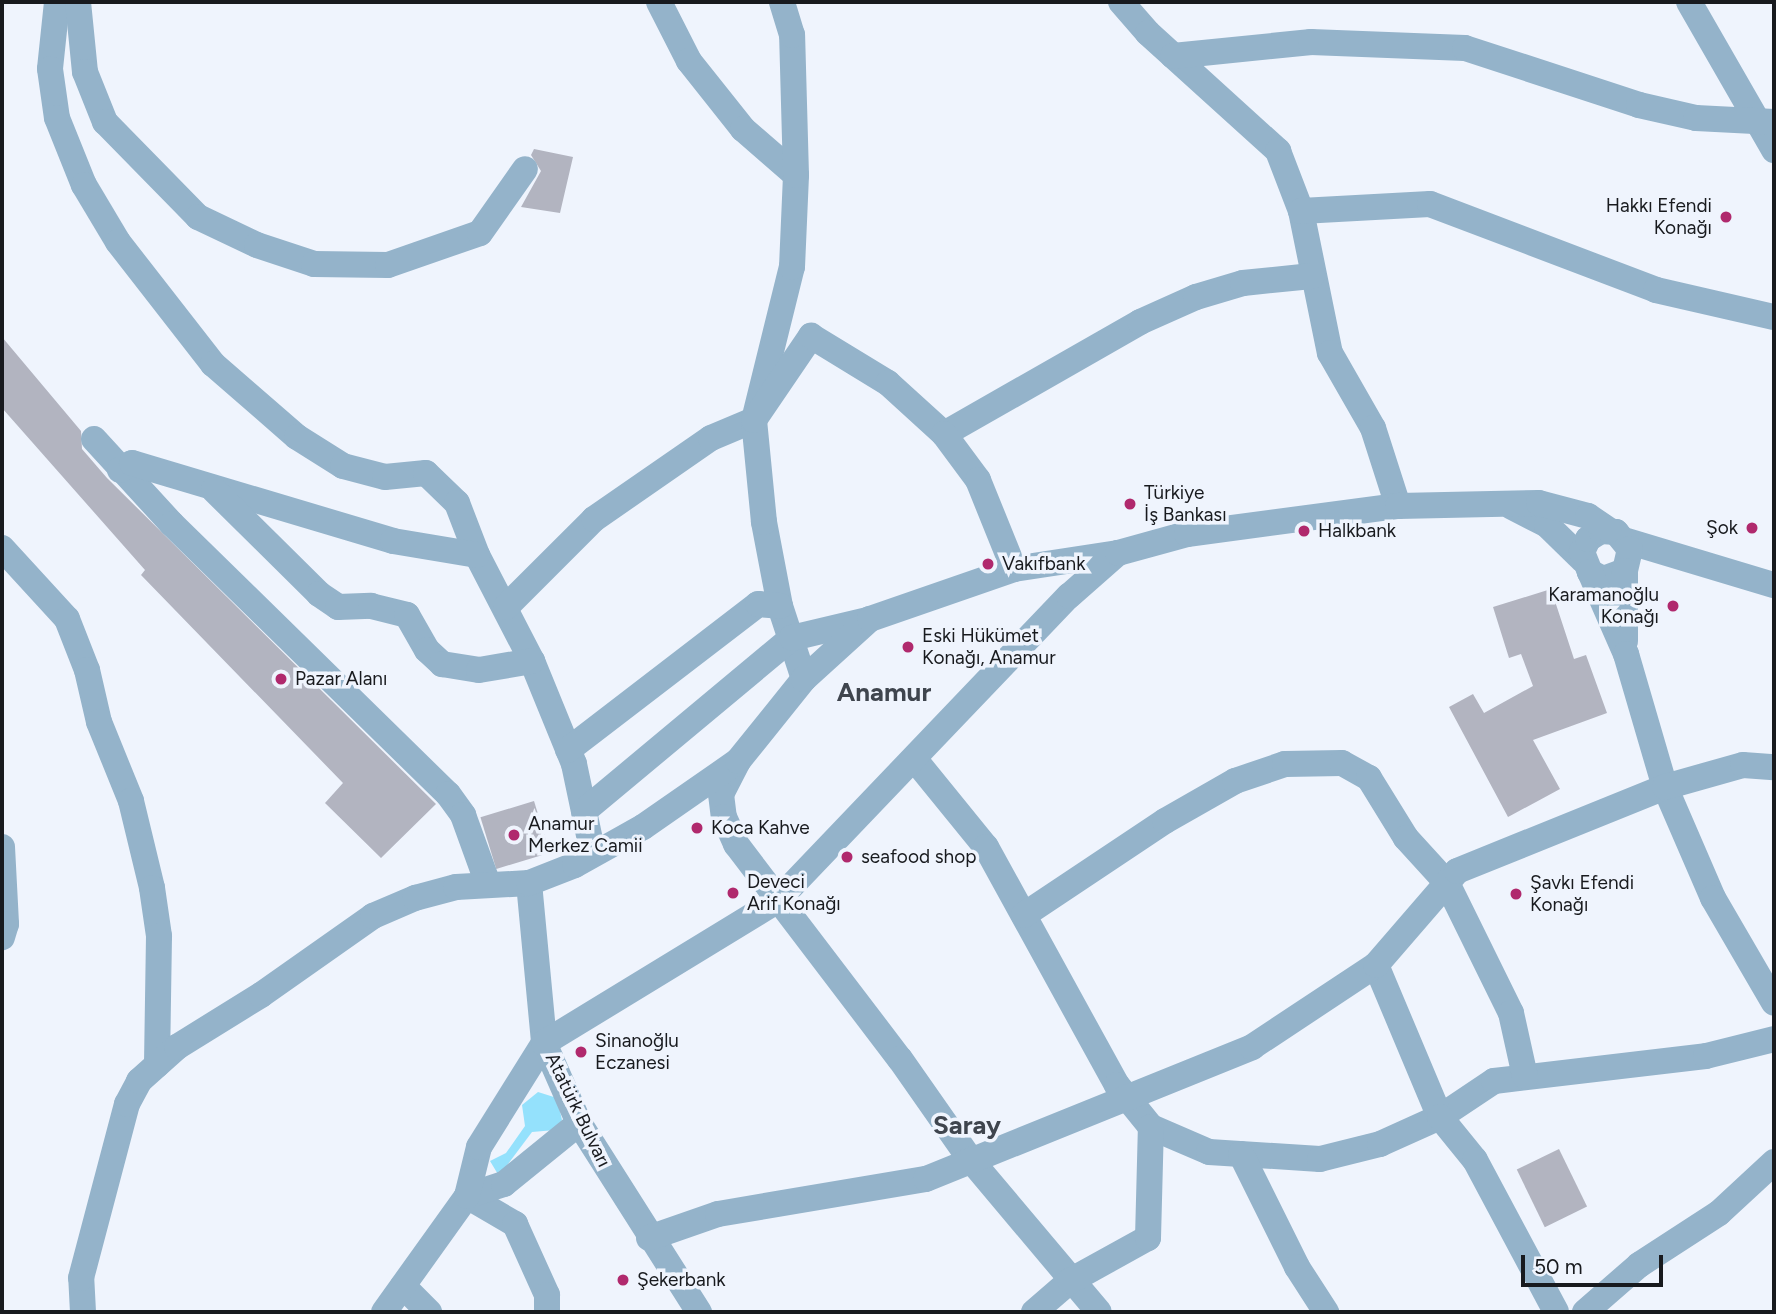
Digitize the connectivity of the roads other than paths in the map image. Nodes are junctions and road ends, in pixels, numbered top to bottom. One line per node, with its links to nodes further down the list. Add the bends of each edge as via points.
1 (57, 2): 25 (street, via 50,69 57,118 84,185 118,242 213,364 297,438 343,466 385,477 426,473 457,503)
2 (78, 2): 10 (street, via 85,72 105,122 198,218 257,245 314,264 388,265 480,233)
3 (659, 2): 11 (street, via 697,71 743,129)
4 (782, 2): 11 (street, via 792,34)
5 (1121, 2): 7 (street)
6 (1689, 2): 8 (street)
7 (1173, 55): 8 (street, via 1311,42 1465,48 1639,105 1696,118); 12 (street, via 1278,151)
8 (1766, 121): 9 (street)
9 (1774, 150)
10 (525, 169)
11 (796, 175): 15 (street, via 792,267)
12 (1301, 211): 13 (street); 14 (street, via 1430,204 1656,290)
13 (1311, 276): 16 (street, via 1243,283 1196,297 1140,322); 21 (street, via 1330,353 1373,428)
14 (1774, 317)
15 (754, 420): 16 (street, via 811,336 888,383); 30 (street, via 764,522); 31 (street, via 711,438 605,511)
16 (944, 434): 27 (street, via 978,480)
17 (94, 439): 18 (street)
18 (120, 470): 19 (street, via 132,463); 47 (street, via 449,794 463,815)
19 (214, 490): 25 (street, via 256,498 393,541); 35 (street, via 318,594 338,607 371,606 407,615 426,650 442,664 479,670)
20 (1504, 505): 21 (street); 22 (street, via 1566,508); 26 (street, via 1526,511 1547,525)
21 (1398, 506): 24 (street, via 1187,534)
22 (1618, 536): 26 (street, via 1588,538); 28 (street, via 1631,557); 29 (street)
23 (2, 548): 55 (street, via 67,620 87,670 99,722 131,802 159,936)
24 (1118, 553): 27 (street); 39 (street, via 1069,596)
25 (477, 555): 31 (street)
26 (1586, 566): 28 (street, via 1603,579); 34 (street)
27 (1014, 569): 32 (street)
28 (1625, 571): 34 (street)
29 (1774, 585)
30 (780, 606): 33 (street); 37 (street, via 758,604)
31 (506, 607): 35 (street)
32 (870, 620): 33 (street); 36 (street)
33 (792, 638): 36 (street); 42 (street)
34 (1626, 654): 41 (street)
35 (532, 661): 37 (street)
36 (804, 679): 38 (street)
37 (568, 750): 42 (street)
38 (738, 761): 44 (street, via 643,827); 48 (street, via 721,794 724,817 736,845)
39 (916, 761): 48 (street); 49 (street, via 986,847)
40 (1774, 766): 41 (street, via 1743,765)
41 (1665, 787): 46 (street, via 1457,872); 52 (street, via 1713,898)
42 (584, 811): 44 (street)
43 (2, 848): 50 (street, via 6,924)
44 (593, 854): 45 (street)
45 (529, 883): 47 (street); 54 (street, Atatürk Bulvarı)
46 (1447, 883): 49 (street, via 1405,838 1368,778 1342,763 1285,764 1235,781 1165,821); 51 (street); 56 (street, via 1511,1013)
47 (488, 884): 55 (street, via 415,898 373,916 261,995 177,1046)
48 (778, 900): 54 (street); 62 (street)
49 (1024, 915): 57 (street)
50 (2, 937)
51 (1376, 965): 57 (street, via 1252,1047); 58 (street)
52 (1774, 1003)
53 (1774, 1039): 56 (street, via 1706,1056)
54 (544, 1043): 59 (street, Atatürk Bulvarı); 64 (street, via 479,1147)
55 (157, 1065): 68 (street, via 139,1081 127,1104 81,1278)
56 (1525, 1076): 58 (street, via 1494,1081)
57 (1128, 1099): 60 (street); 62 (street)
58 (1440, 1116): 61 (street, via 1380,1144 1320,1159); 76 (street, via 1475,1160)
59 (579, 1122): 64 (street, via 504,1184); 65 (street, Atatürk Bulvarı)
60 (1151, 1127): 61 (street, via 1209,1152); 66 (street, via 1148,1238)
61 (1241, 1154): 75 (street, via 1297,1266)
62 (970, 1159): 65 (street, via 926,1179 719,1214); 66 (street)
63 (1774, 1161): 77 (street, via 1718,1213 1639,1265)
64 (467, 1196): 67 (street); 71 (street, via 515,1224 547,1295)
65 (649, 1238): 72 (street, Atatürk Bulvarı)
66 (1070, 1281): 73 (street); 74 (street)
67 (402, 1286): 69 (street); 70 (street)
68 (83, 1312)
69 (384, 1312)
70 (429, 1312)
71 (547, 1312)
72 (699, 1312)
73 (1034, 1312)
74 (1099, 1312)
75 (1326, 1312)
76 (1556, 1312)
77 (1585, 1312)

